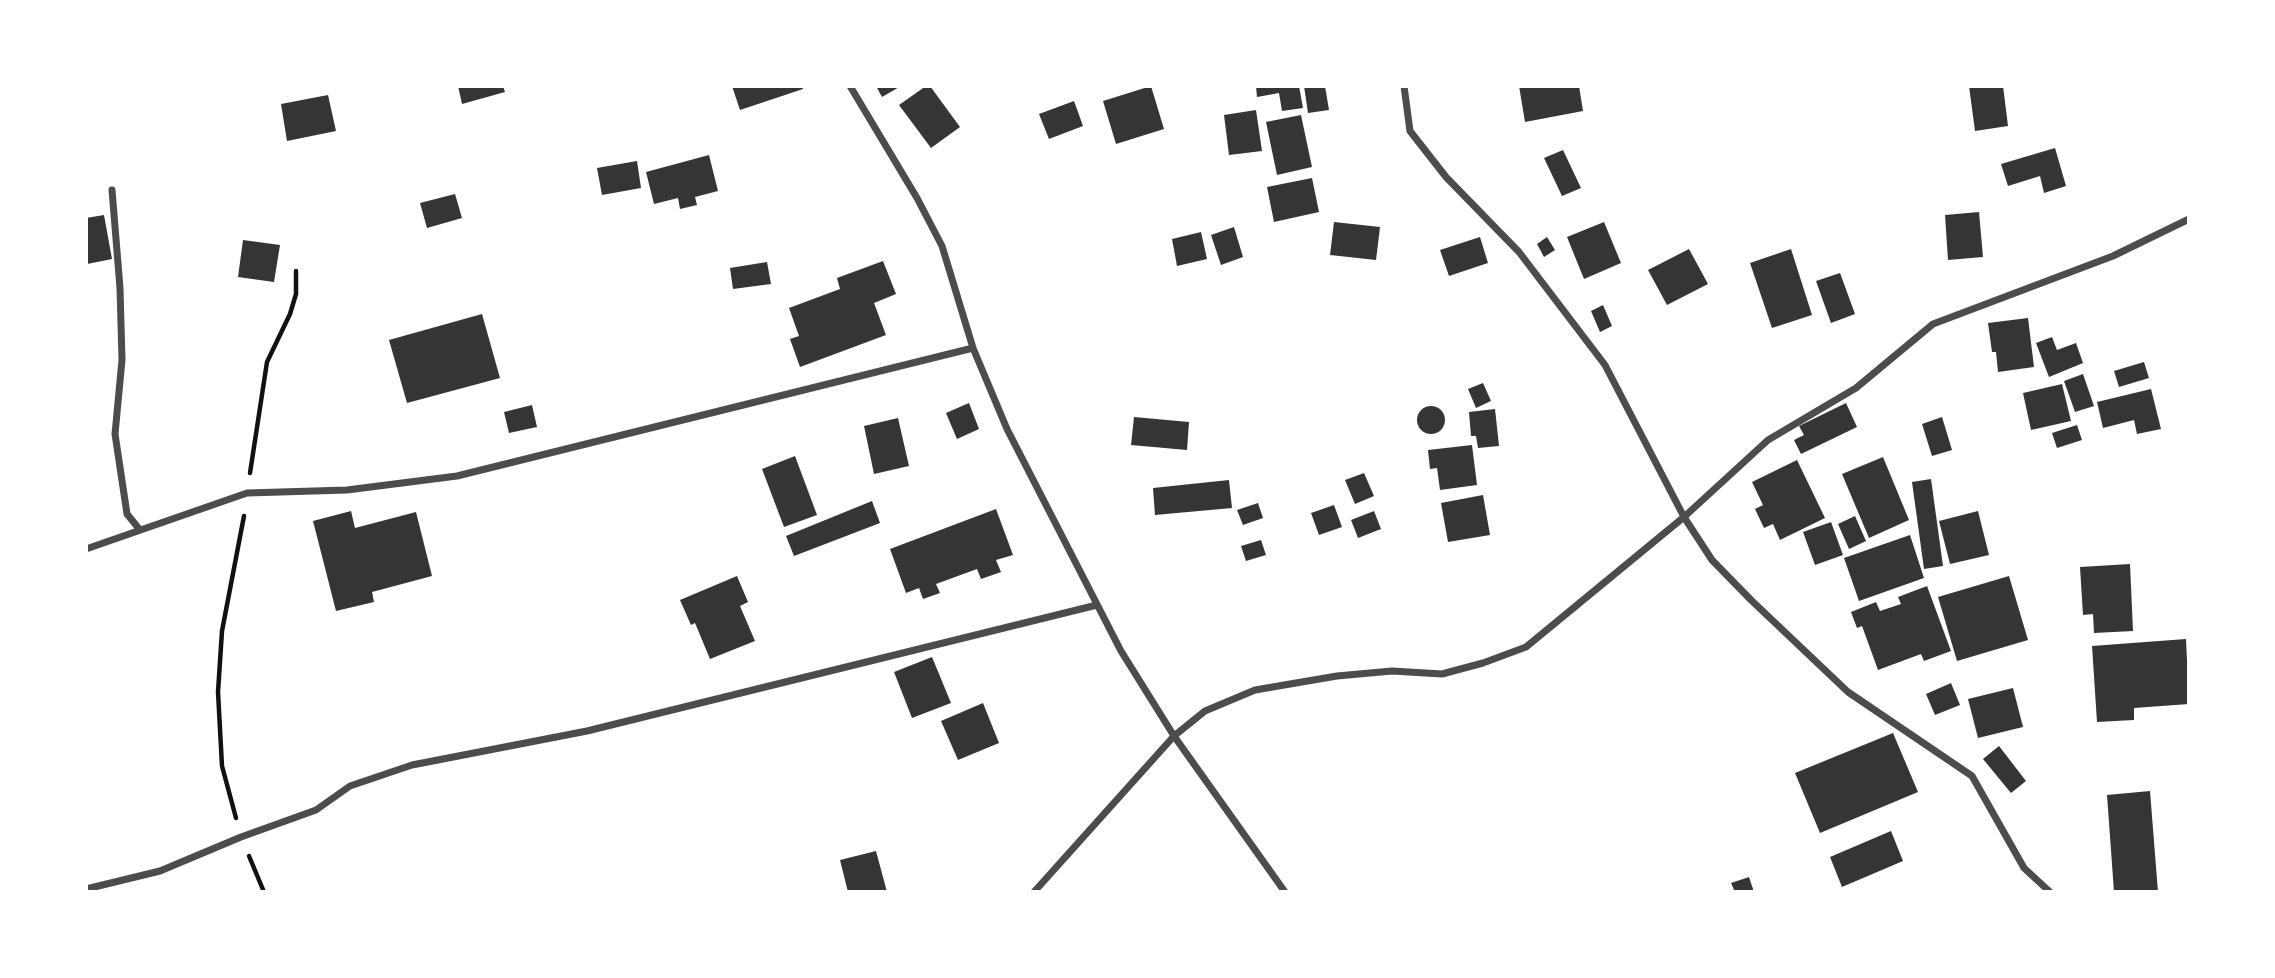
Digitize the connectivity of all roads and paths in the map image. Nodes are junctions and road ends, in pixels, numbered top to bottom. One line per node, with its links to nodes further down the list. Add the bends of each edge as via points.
1 (850, 86): 6 (street, via 942,246)
2 (1404, 86): 8 (street, via 1410,131 1446,177 1519,252 1605,365)
3 (112, 190): 9 (street, via 122,360 115,434 127,514)
4 (2189, 219): 8 (street, via 2113,257 1933,324 1856,388 1768,440)
5 (296, 271): 7 (path, via 290,314 267,362)
6 (973, 348): 7 (street, via 457,476 347,490); 11 (street, via 1007,429)
7 (247, 493): 9 (street); 13 (path, via 222,631 218,692 222,766)
8 (1684, 517): 12 (street, via 1526,647 1442,674 1392,671 1255,690 1205,711); 18 (street, via 1712,560 1848,692 1972,776 2024,868)
9 (139, 530): 10 (street)
10 (86, 549)
11 (1097, 605): 12 (street); 13 (street, via 587,731 412,765 350,786 316,810)
12 (1174, 736): 16 (street); 17 (street)
13 (242, 837): 14 (street, via 160,871); 15 (path)
14 (86, 889)
15 (264, 892)
16 (1034, 892)
17 (1285, 892)
18 (2050, 892)

